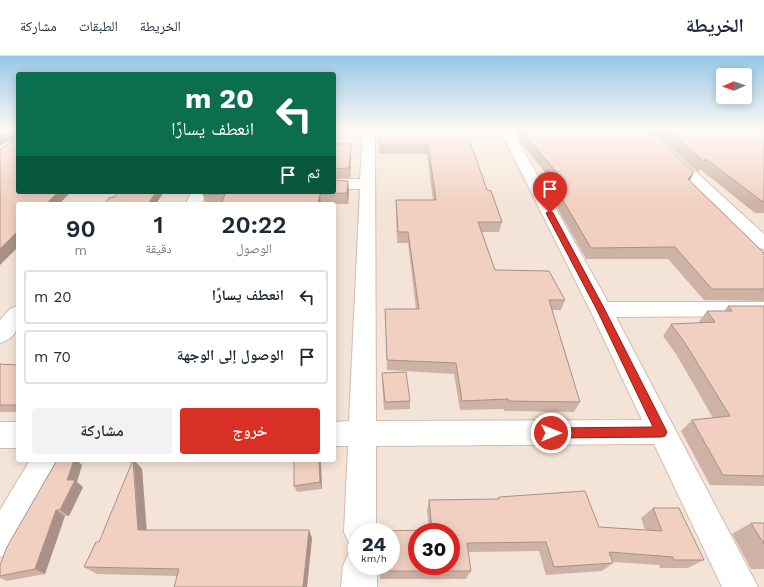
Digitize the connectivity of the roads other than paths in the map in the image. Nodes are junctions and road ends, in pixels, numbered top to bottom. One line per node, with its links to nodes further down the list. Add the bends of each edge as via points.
1 (369, 155): 5 (street)
2 (519, 155): 8 (street)
3 (669, 155): 6 (street)
4 (336, 184): 5 (street)
5 (368, 184): 15 (street)
6 (764, 244)
7 (764, 309): 8 (street)
8 (601, 310): 13 (street)
9 (0, 314): 10 (street)
10 (16, 314)
11 (16, 316): 12 (street)
12 (0, 335)
13 (661, 432): 15 (street); 23 (street)
14 (336, 434): 15 (street)
15 (363, 434): 19 (street)
16 (0, 435): 17 (street)
17 (16, 435)
18 (45, 462): 20 (street)
19 (360, 523)
20 (0, 541)
21 (360, 575): 22 (street)
22 (359, 587)
23 (740, 587)

